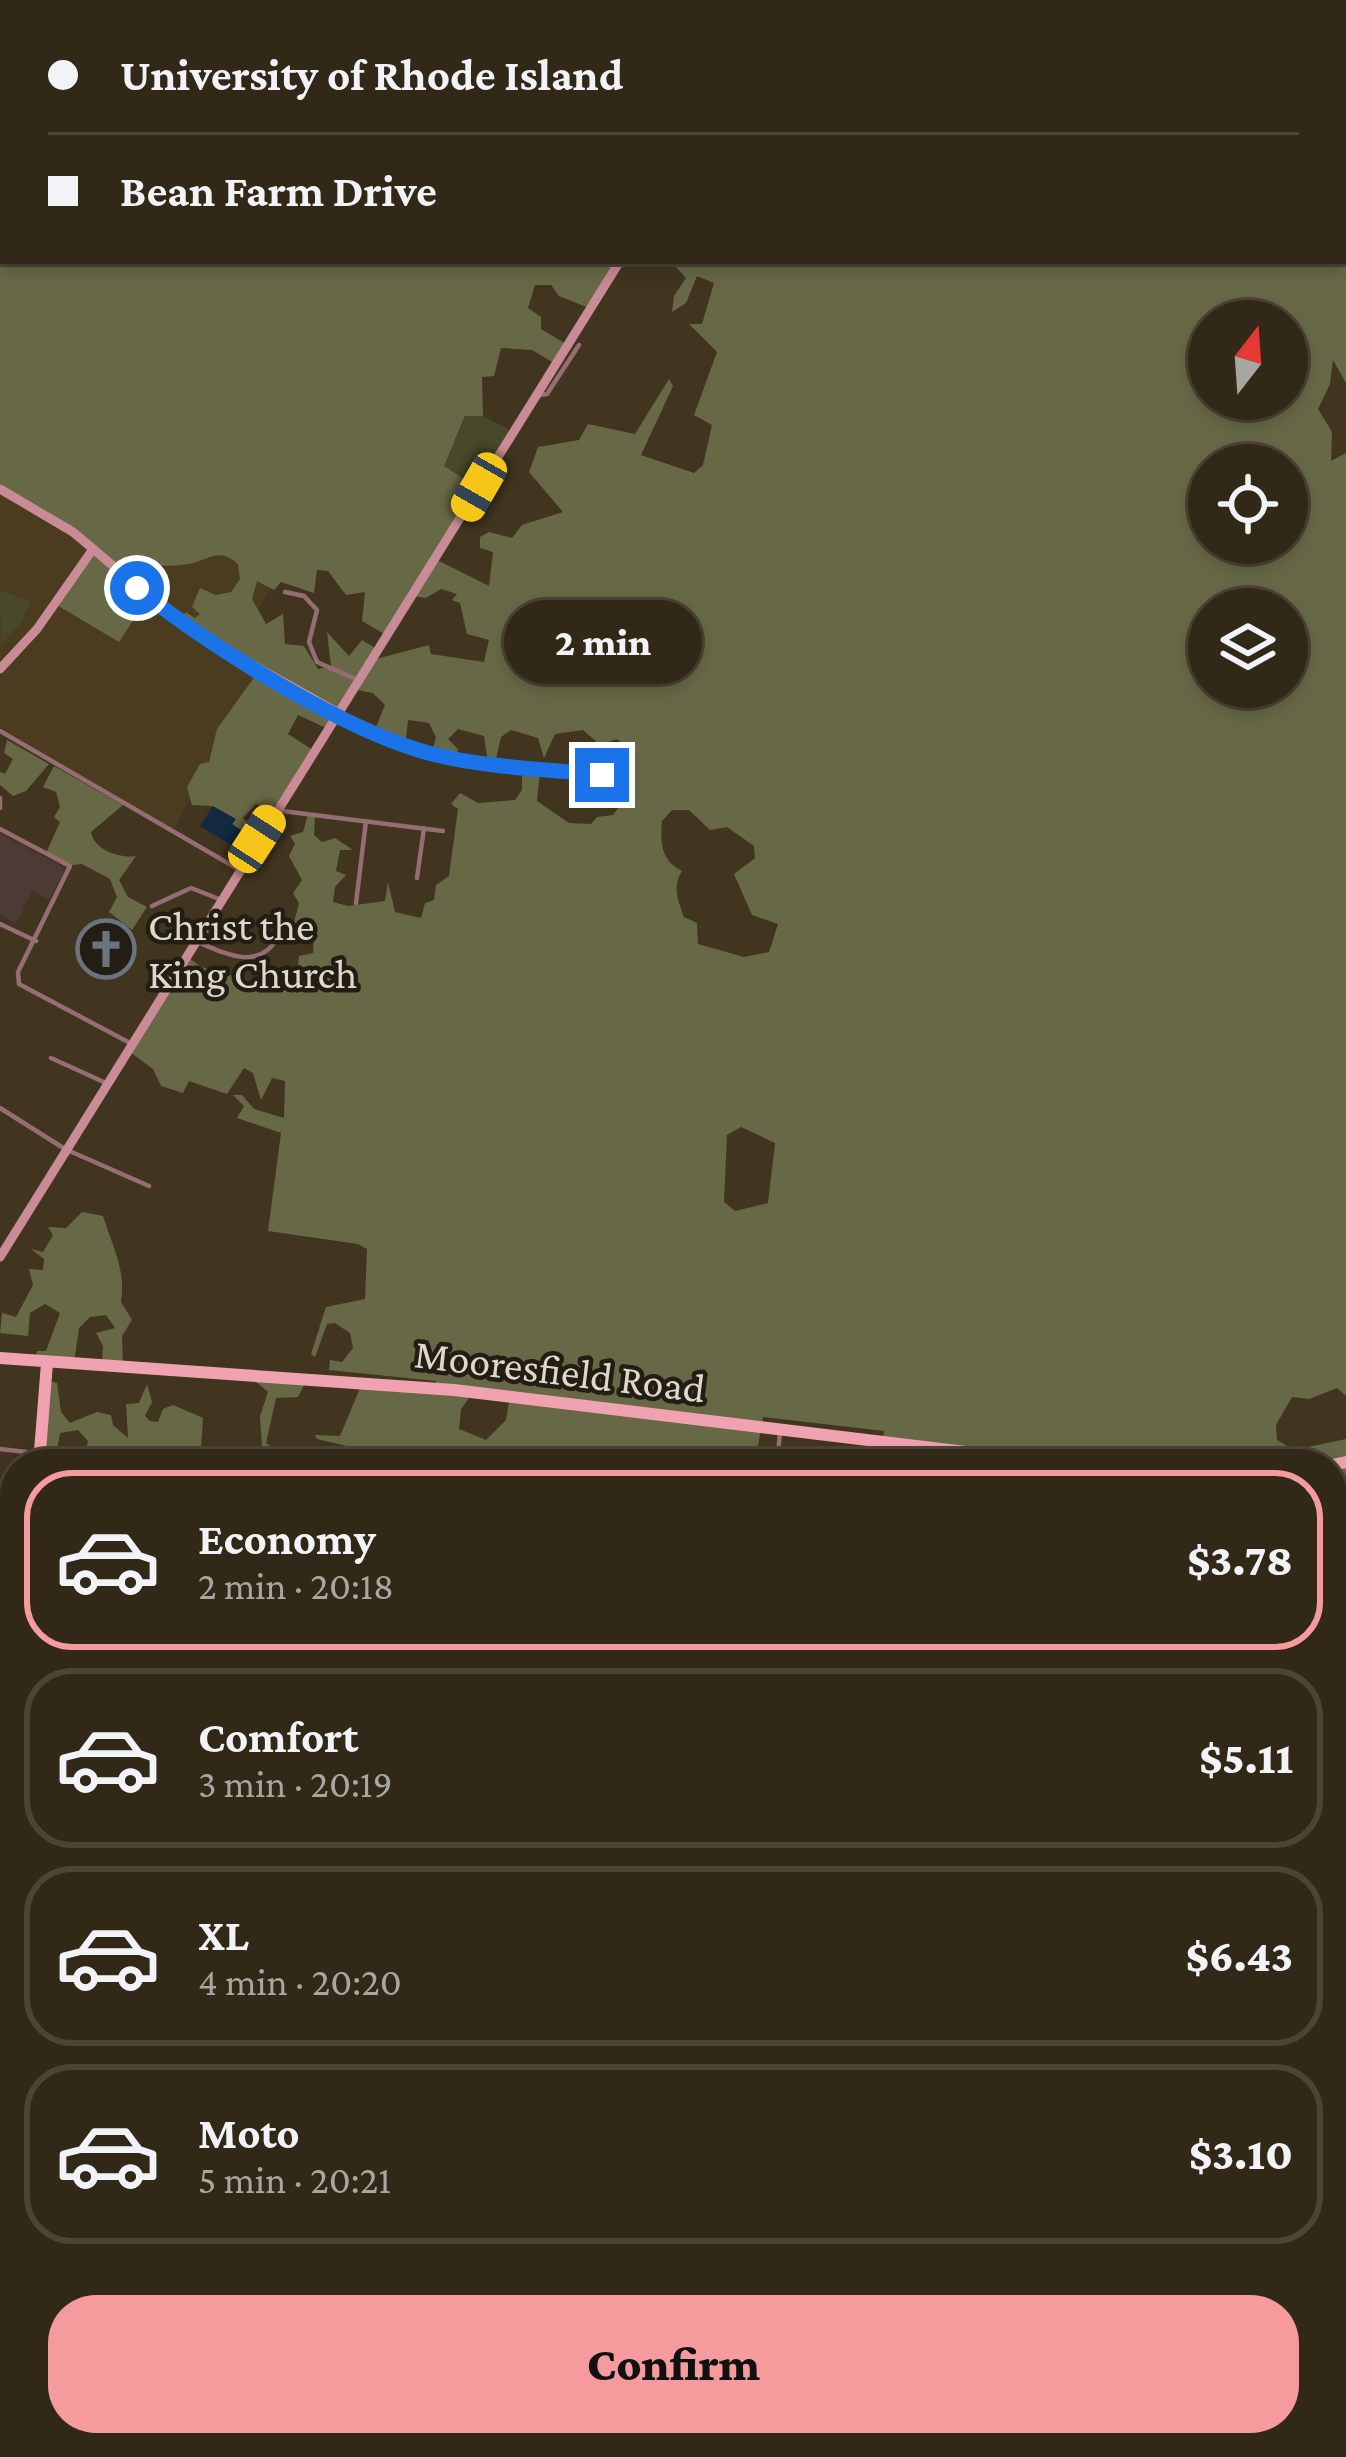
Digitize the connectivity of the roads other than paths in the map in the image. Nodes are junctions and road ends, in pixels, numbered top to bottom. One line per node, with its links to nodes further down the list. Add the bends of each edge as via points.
1 (618, 264): 3 (street)
2 (579, 345): 3 (street, via 547,394)
3 (536, 394): 8 (street)
4 (0, 489): 5 (street)
5 (93, 549): 7 (street); 9 (street, via 188,629)
6 (285, 592): 8 (street, via 304,596 316,610 309,642 317,662)
7 (2, 664)
8 (358, 680): 9 (street)
9 (337, 712): 11 (street, via 441,756); 14 (street)
10 (0, 731): 19 (street)
11 (602, 775)
12 (0, 798): 13 (street)
13 (0, 808)
14 (276, 810): 15 (street); 19 (street)
15 (366, 821): 16 (street); 22 (street)
16 (424, 828): 18 (street); 20 (street)
17 (0, 829): 26 (street, via 70,866)
18 (443, 830)
19 (238, 869): 21 (street)
20 (417, 878)
21 (219, 899): 23 (street, via 191,888); 27 (street)
22 (356, 903)
23 (152, 906)
24 (0, 924): 26 (street)
25 (279, 936): 27 (street, via 266,954 250,959)
26 (36, 940): 28 (street, via 19,984)
27 (193, 940): 28 (street)
28 (130, 1042): 30 (street)
29 (51, 1058): 30 (street)
30 (106, 1083): 32 (street)
31 (0, 1108): 32 (street)
32 (65, 1149): 33 (street); 34 (street)
33 (148, 1186)
34 (0, 1257)
35 (0, 1358): 36 (main road, Mooresfield Road)
36 (47, 1363): 37 (main road, Mooresfield Road, via 378,1382); 38 (main road)
37 (781, 1428): 39 (street); 40 (main road, Mooresfield Road)
38 (41, 1449)
39 (779, 1449)
40 (945, 1449)

